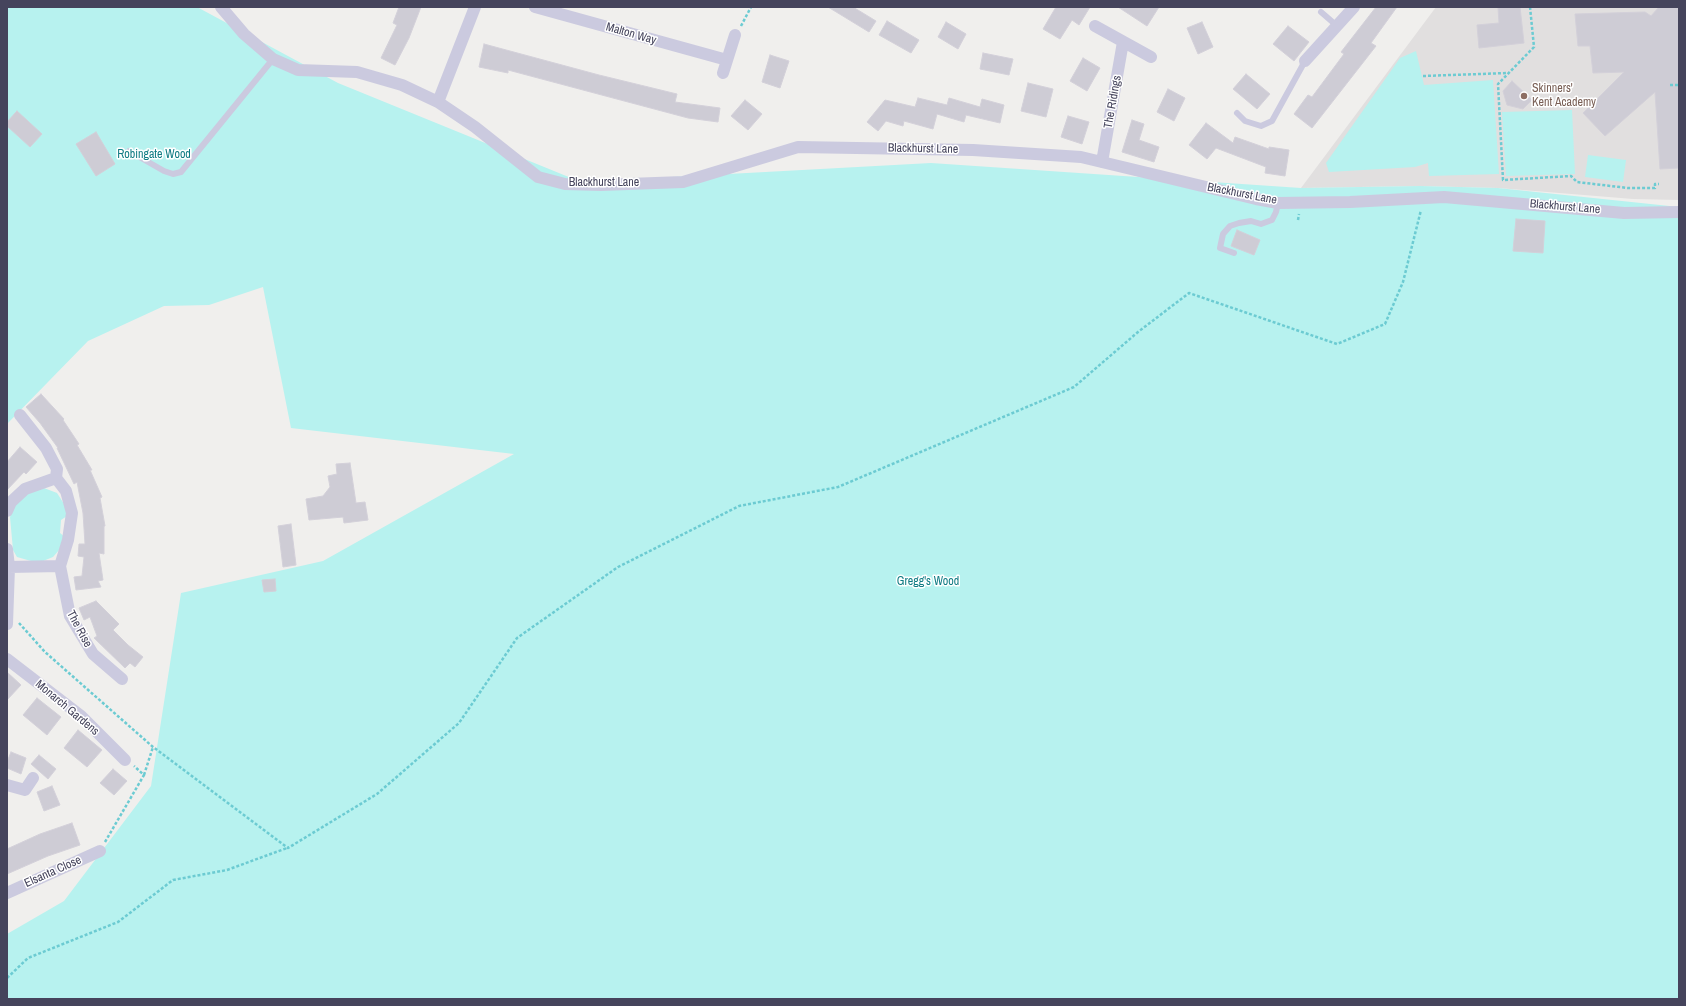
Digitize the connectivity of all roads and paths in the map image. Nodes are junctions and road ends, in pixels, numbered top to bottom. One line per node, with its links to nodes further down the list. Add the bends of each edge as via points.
1 (221, 7): 13 (street, Blackhurst Lane, via 244,34)
2 (475, 7): 21 (street)
3 (535, 7): 14 (street, Malton Way)
4 (751, 7): 10 (path)
5 (1354, 7): 9 (street)
6 (1530, 7): 17 (path, via 1534,47)
7 (1321, 12): 9 (lane)
8 (1095, 26): 11 (street)
9 (1336, 26): 15 (street)
10 (735, 35): 14 (street)
11 (1123, 42): 12 (street); 24 (street, The Ridings)
12 (1151, 57)
13 (273, 59): 21 (street, Blackhurst Lane, via 298,70 357,72 402,85); 23 (lane, via 181,172 173,174 164,171)
14 (726, 60): 16 (street)
15 (1305, 61): 22 (lane, via 1272,121 1261,126 1245,121)
16 (723, 73)
17 (1509, 73): 18 (path); 25 (path, via 1498,84 1502,180 1571,176 1578,182 1628,188 1655,188 1655,184)
18 (1423, 76)
19 (1670, 85): 20 (path)
20 (1679, 85)
21 (438, 102): 24 (street, Blackhurst Lane, via 475,127 538,177 565,184 683,182 798,148 973,150 1081,157)
22 (1237, 113)
23 (129, 151)
24 (1102, 162): 27 (street, Blackhurst Lane)
25 (1659, 184)
26 (1424, 198): 27 (street, Blackhurst Lane); 28 (street, Blackhurst Lane, via 1444,197 1624,213); 44 (path, via 1403,282 1385,324 1337,344 1189,294 1138,332 1074,386 838,487 739,506 618,567 517,638 459,723 377,794)
27 (1278, 203): 29 (lane, via 1272,220 1261,224 1251,221 1238,222 1230,226 1223,234 1220,248)
28 (1679, 212)
29 (1234, 253)
30 (20, 415): 31 (street, The Rise, via 46,448 57,469)
31 (56, 478): 32 (street, via 25,489 11,502); 34 (street, The Rise, via 66,491 72,512 68,540)
32 (7, 511)
33 (8, 558): 34 (street); 35 (street)
34 (60, 566): 38 (street, The Rise, via 70,616 93,654)
35 (9, 612): 36 (street); 39 (path, via 45,652)
36 (7, 624)
37 (7, 659): 40 (street, Monarch Gardens, via 81,716)
38 (122, 679)
39 (154, 747): 41 (path); 44 (path)
40 (125, 760): 41 (path)
41 (144, 775): 45 (path)
42 (34, 778): 43 (street, via 25,790)
43 (7, 785)
44 (288, 848): 47 (path, via 227,870 173,880 118,922 28,958)
45 (100, 851): 46 (street, Elsanta Close)
46 (7, 892)
47 (7, 978)

